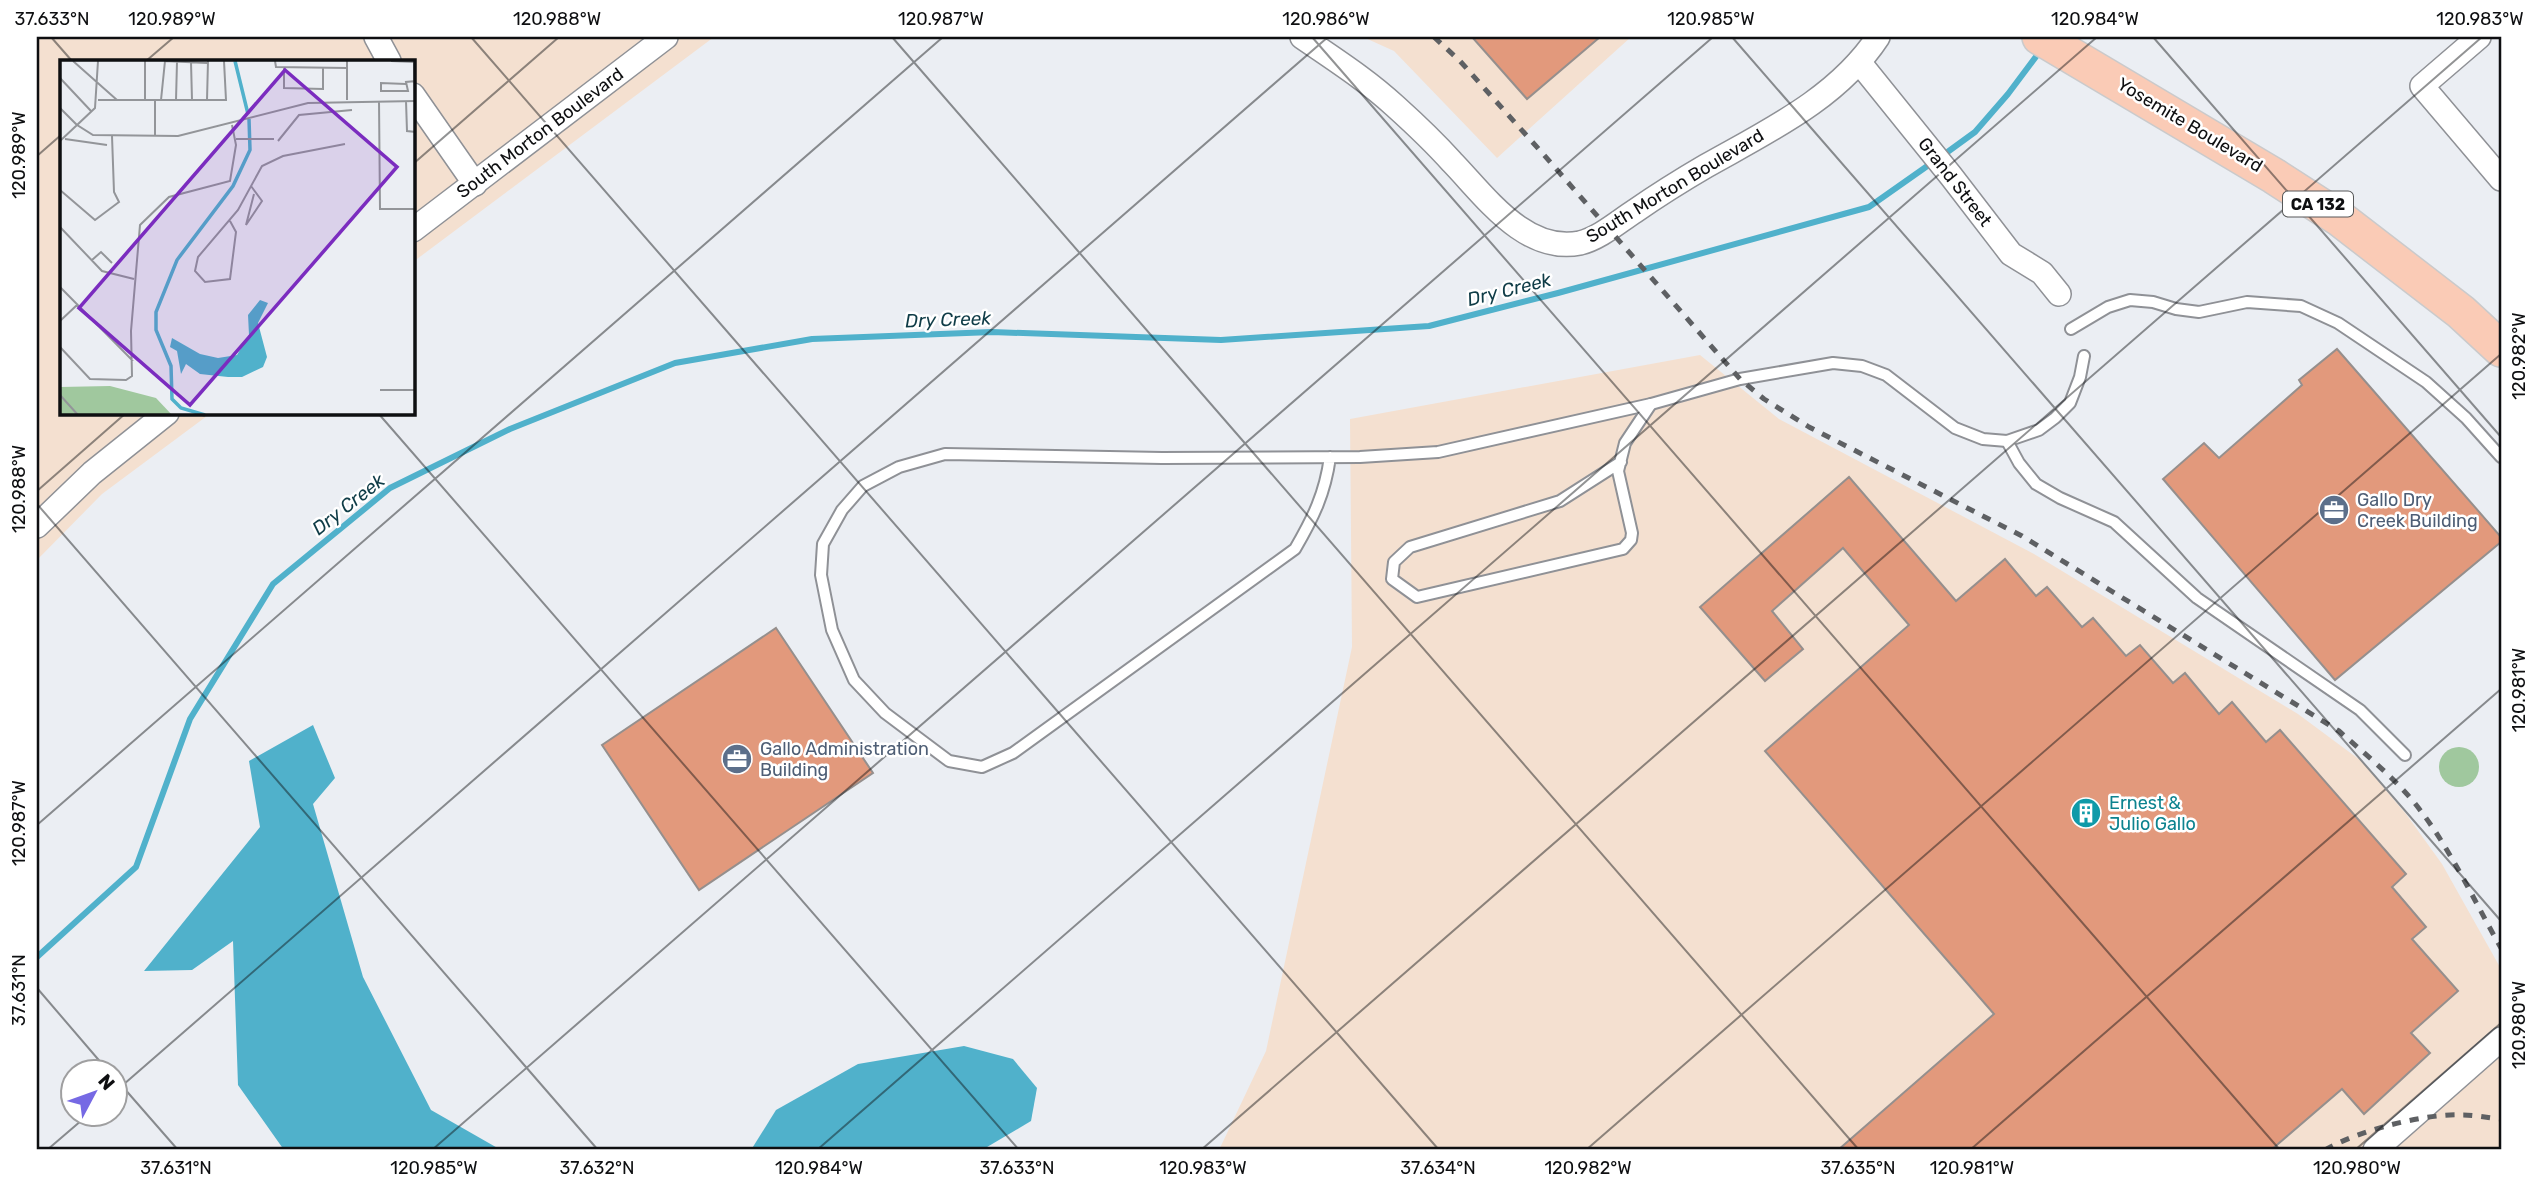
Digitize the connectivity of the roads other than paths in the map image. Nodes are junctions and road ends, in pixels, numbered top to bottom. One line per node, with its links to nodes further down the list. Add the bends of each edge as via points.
1 (376, 37): 7 (street)
2 (666, 37): 11 (street, South Morton Boulevard)
3 (1302, 37): 8 (street, South Morton Boulevard, via 1393,104 1513,223 1545,240 1573,244 1598,236 1677,183 1779,124 1821,97)
4 (1878, 37): 8 (street, South Morton Boulevard)
5 (2040, 37): 15 (main road, Yosemite Boulevard / CA 132, via 2339,218 2461,312)
6 (2479, 37): 10 (street, via 2422,86)
7 (389, 60)
8 (1859, 62): 13 (street, Grand Street, via 2011,254 2042,274)
9 (415, 98): 11 (street)
10 (2501, 179)
11 (475, 184): 12 (street, South Morton Boulevard)
12 (415, 229)
13 (2059, 294)
14 (2071, 328): 21 (lane, via 2130,300 2199,313 2247,302 2301,306 2338,323 2426,382)
15 (2501, 349)
16 (2084, 356): 19 (lane, via 2070,402 2039,430)
17 (1651, 404): 19 (lane, via 1805,366 1862,366 1886,375 1955,428 1983,439); 20 (lane, via 1438,452); 22 (lane, via 1625,443)
18 (164, 415): 23 (street, via 92,473)
19 (2007, 441): 24 (lane, via 2036,484 2114,522 2197,598 2360,710)
20 (1330, 457): 20 (lane, via 1326,485 1295,549 1013,753 982,767 949,761 885,713 854,680 832,631 821,575 823,544 842,510 863,486 899,467 945,454)
21 (2501, 457)
22 (1621, 461): 22 (lane, via 1560,501 1410,547 1394,562 1392,579 1417,597 1623,549 1632,533 1618,471)
23 (37, 526)
24 (2406, 755)
25 (2501, 1039): 26 (street)
26 (2375, 1150)

